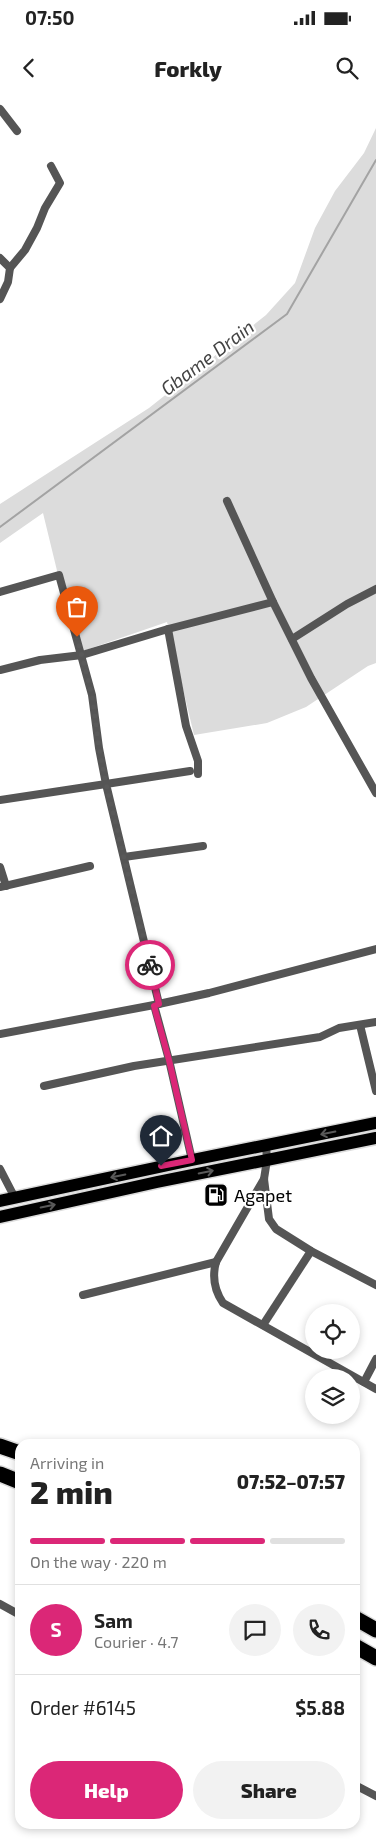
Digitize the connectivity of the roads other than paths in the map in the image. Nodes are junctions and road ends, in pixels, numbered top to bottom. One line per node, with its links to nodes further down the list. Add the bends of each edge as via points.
1 (0, 110): 2 (street)
2 (17, 131)
3 (50, 166): 5 (street, via 60,183 37,228)
4 (0, 258): 5 (street)
5 (10, 268): 6 (street)
6 (0, 299)
7 (227, 501): 10 (street)
8 (376, 589): 12 (street)
9 (0, 592): 13 (street, via 59,575)
10 (273, 602): 11 (street); 12 (street)
11 (168, 630): 13 (street); 16 (street, via 186,726 198,761)
12 (292, 639): 18 (street)
13 (82, 655): 14 (street, via 40,660); 17 (street, via 92,695)
14 (0, 670)
15 (190, 771): 17 (street)
16 (198, 774)
17 (106, 784): 19 (street); 21 (street)
18 (376, 793)
19 (0, 800)
20 (203, 846): 21 (street)
21 (124, 857): 26 (street)
22 (0, 866): 24 (street)
23 (90, 866): 24 (street)
24 (3, 886)
25 (376, 949): 26 (street)
26 (156, 1005): 29 (street); 30 (street)
27 (376, 1022): 28 (street)
28 (360, 1026): 30 (street, via 339,1028 309,1039); 32 (street)
29 (0, 1034)
30 (169, 1060): 31 (street); 36 (street)
31 (44, 1086)
32 (376, 1091)
33 (376, 1123): 35 (main road, one-way to 35)
34 (376, 1138): 37 (main road)
35 (266, 1145): 36 (main road); 37 (street)
36 (192, 1160): 40 (main road, one-way to 40)
37 (267, 1160): 39 (street); 42 (main road, one-way to 37)
38 (0, 1169): 40 (street)
39 (264, 1179): 43 (street, via 271,1224); 44 (street)
40 (15, 1198): 41 (main road)
41 (0, 1201)
42 (0, 1216)
43 (311, 1251): 45 (street); 47 (street)
44 (216, 1262): 46 (street); 47 (street, via 213,1274 223,1303)
45 (376, 1285)
46 (83, 1296)
47 (263, 1325): 49 (street)
48 (376, 1359): 49 (street)
49 (364, 1382): 50 (street)
50 (376, 1389)
51 (0, 1446): 52 (highway)
52 (15, 1452)
53 (0, 1474): 54 (highway)
54 (15, 1480)
55 (0, 1604): 56 (street)
56 (15, 1612)
57 (360, 1621): 58 (highway)
58 (376, 1630)
59 (360, 1649): 60 (highway)
60 (376, 1658)
61 (360, 1788): 62 (street)
62 (376, 1796)

